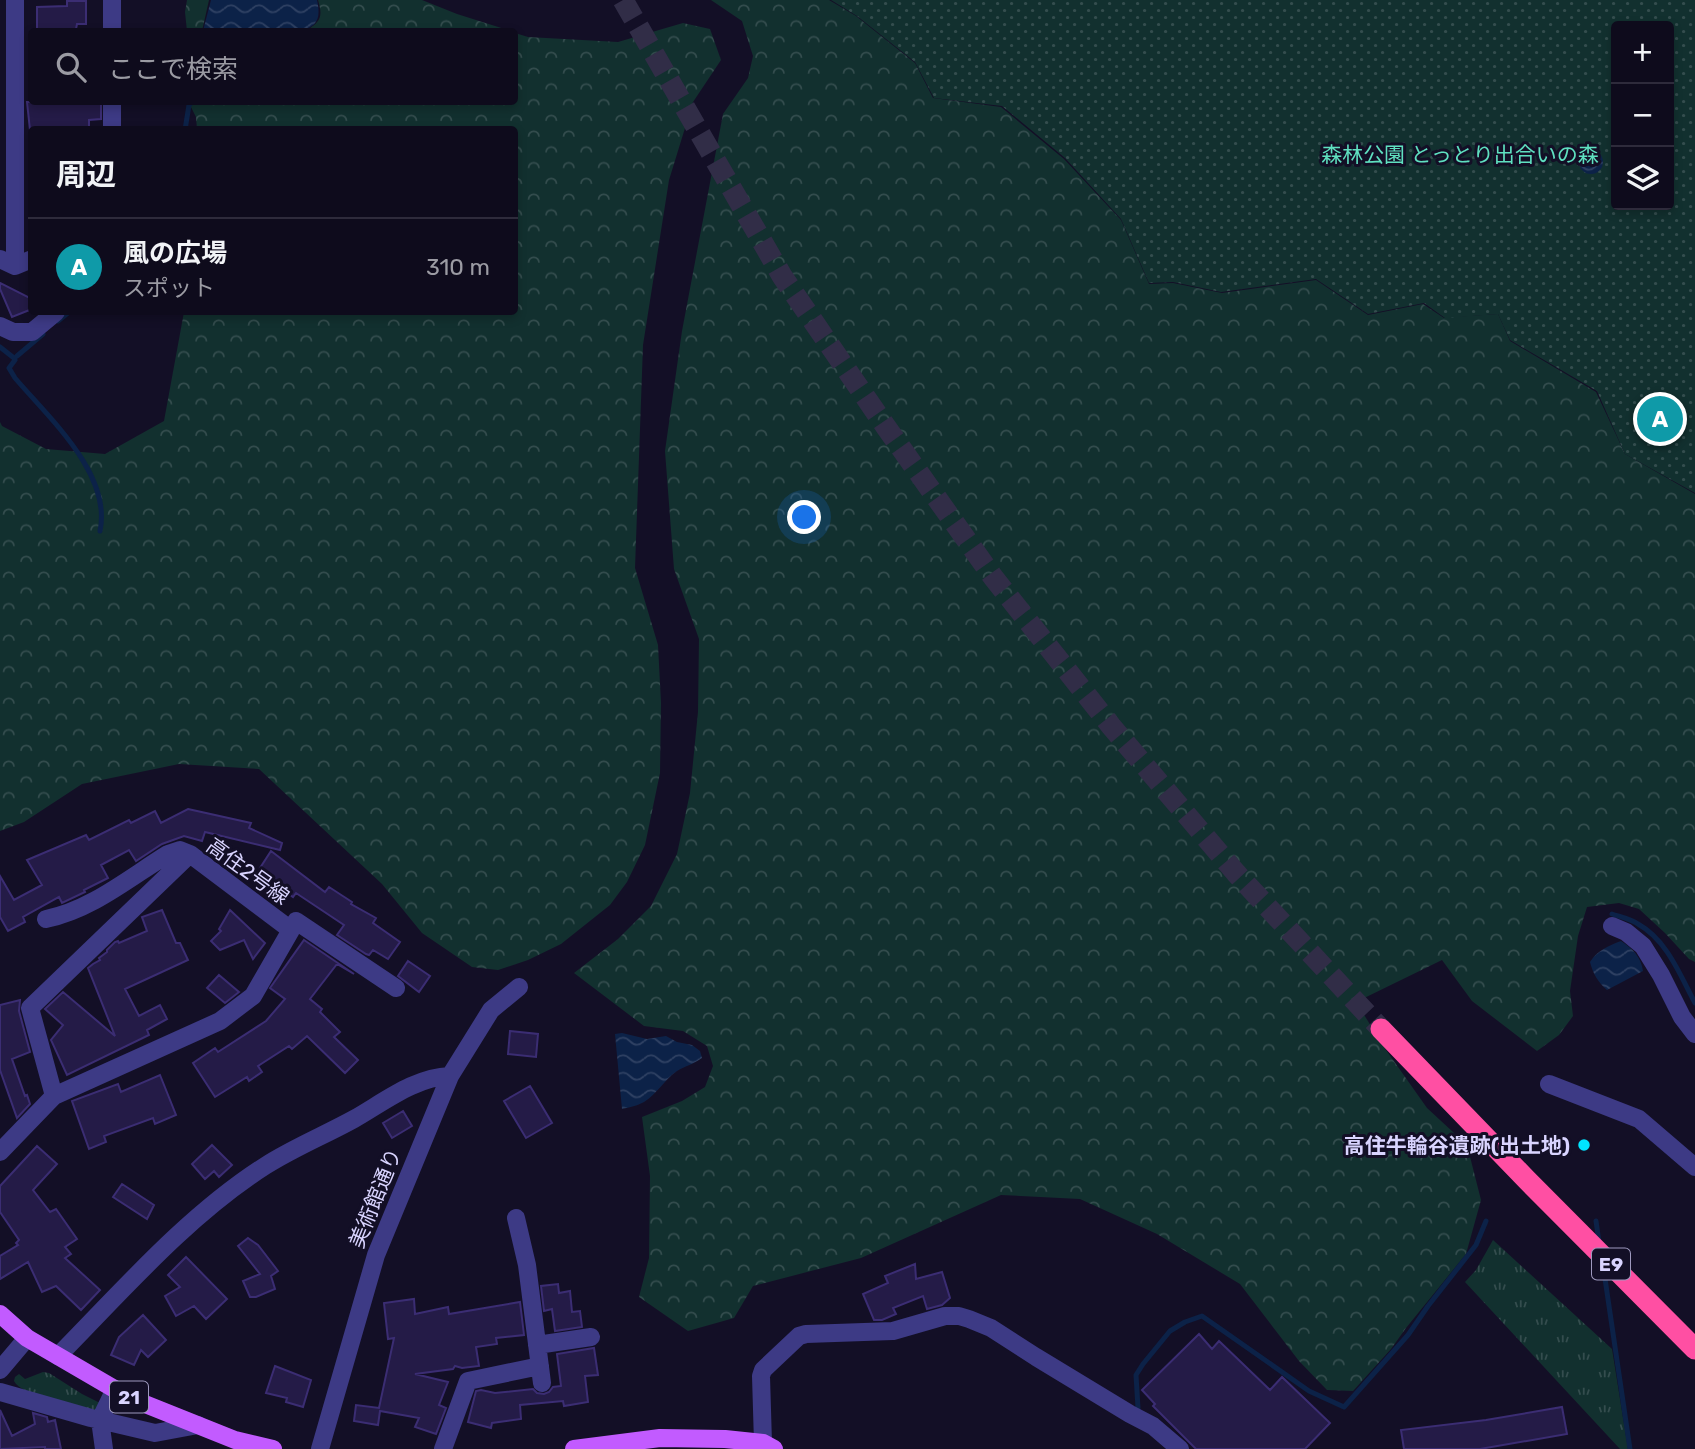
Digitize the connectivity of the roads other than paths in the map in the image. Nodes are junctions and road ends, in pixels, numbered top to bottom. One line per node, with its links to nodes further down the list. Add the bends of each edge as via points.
1 (15, 0): 4 (street)
2 (112, 0): 3 (street)
3 (112, 28)
4 (8, 66): 7 (street)
5 (112, 105): 6 (street)
6 (112, 126)
7 (16, 261)
8 (52, 315): 9 (street, via 32,332 13,332)
9 (0, 326)
10 (190, 854): 11 (street, via 180,850 168,854 83,907); 13 (street, 高住2号線); 20 (street, 高住2号線, via 30,1008)
11 (46, 919)
12 (1612, 926): 17 (street, via 1643,946)
13 (291, 930): 15 (street, via 296,921); 20 (street, 高住2号線, via 253,996 220,1021)
14 (519, 987): 18 (street, 美術館通り, via 491,1010)
15 (396, 988)
16 (1385, 1025): 23 (highway, E9)
17 (1695, 1034)
18 (450, 1076): 31 (street, via 428,1079 402,1091 232,1189 169,1244); 41 (street, 美術館通り, via 376,1255)
19 (1549, 1084): 22 (street, via 1639,1119)
20 (54, 1097): 21 (street, 高住2号線)
21 (0, 1153)
22 (1695, 1167)
23 (1530, 1175): 26 (highway, E9); 30 (highway, E9)
24 (516, 1218): 29 (street)
25 (0, 1314): 28 (main road, 21)
26 (1695, 1331)
27 (591, 1337): 29 (street)
28 (27, 1338): 31 (main road, 21); 32 (street)
29 (537, 1345): 42 (street, via 541,1375 468,1381)
30 (1695, 1349)
31 (58, 1356): 33 (main road, 21)
32 (0, 1370)
33 (115, 1390): 35 (street); 36 (main road, 21)
34 (0, 1392): 35 (street)
35 (100, 1420): 36 (street, via 155,1433); 39 (street)
36 (198, 1425): 40 (main road, 21)
37 (768, 1446): 38 (main road, via 725,1439 660,1438); 44 (street, via 761,1376 799,1336 893,1331 958,1316 991,1328 1153,1426)
38 (608, 1447): 43 (main road)
39 (104, 1449)
40 (273, 1449)
41 (320, 1449)
42 (443, 1449)
43 (574, 1449)
44 (1180, 1449)

